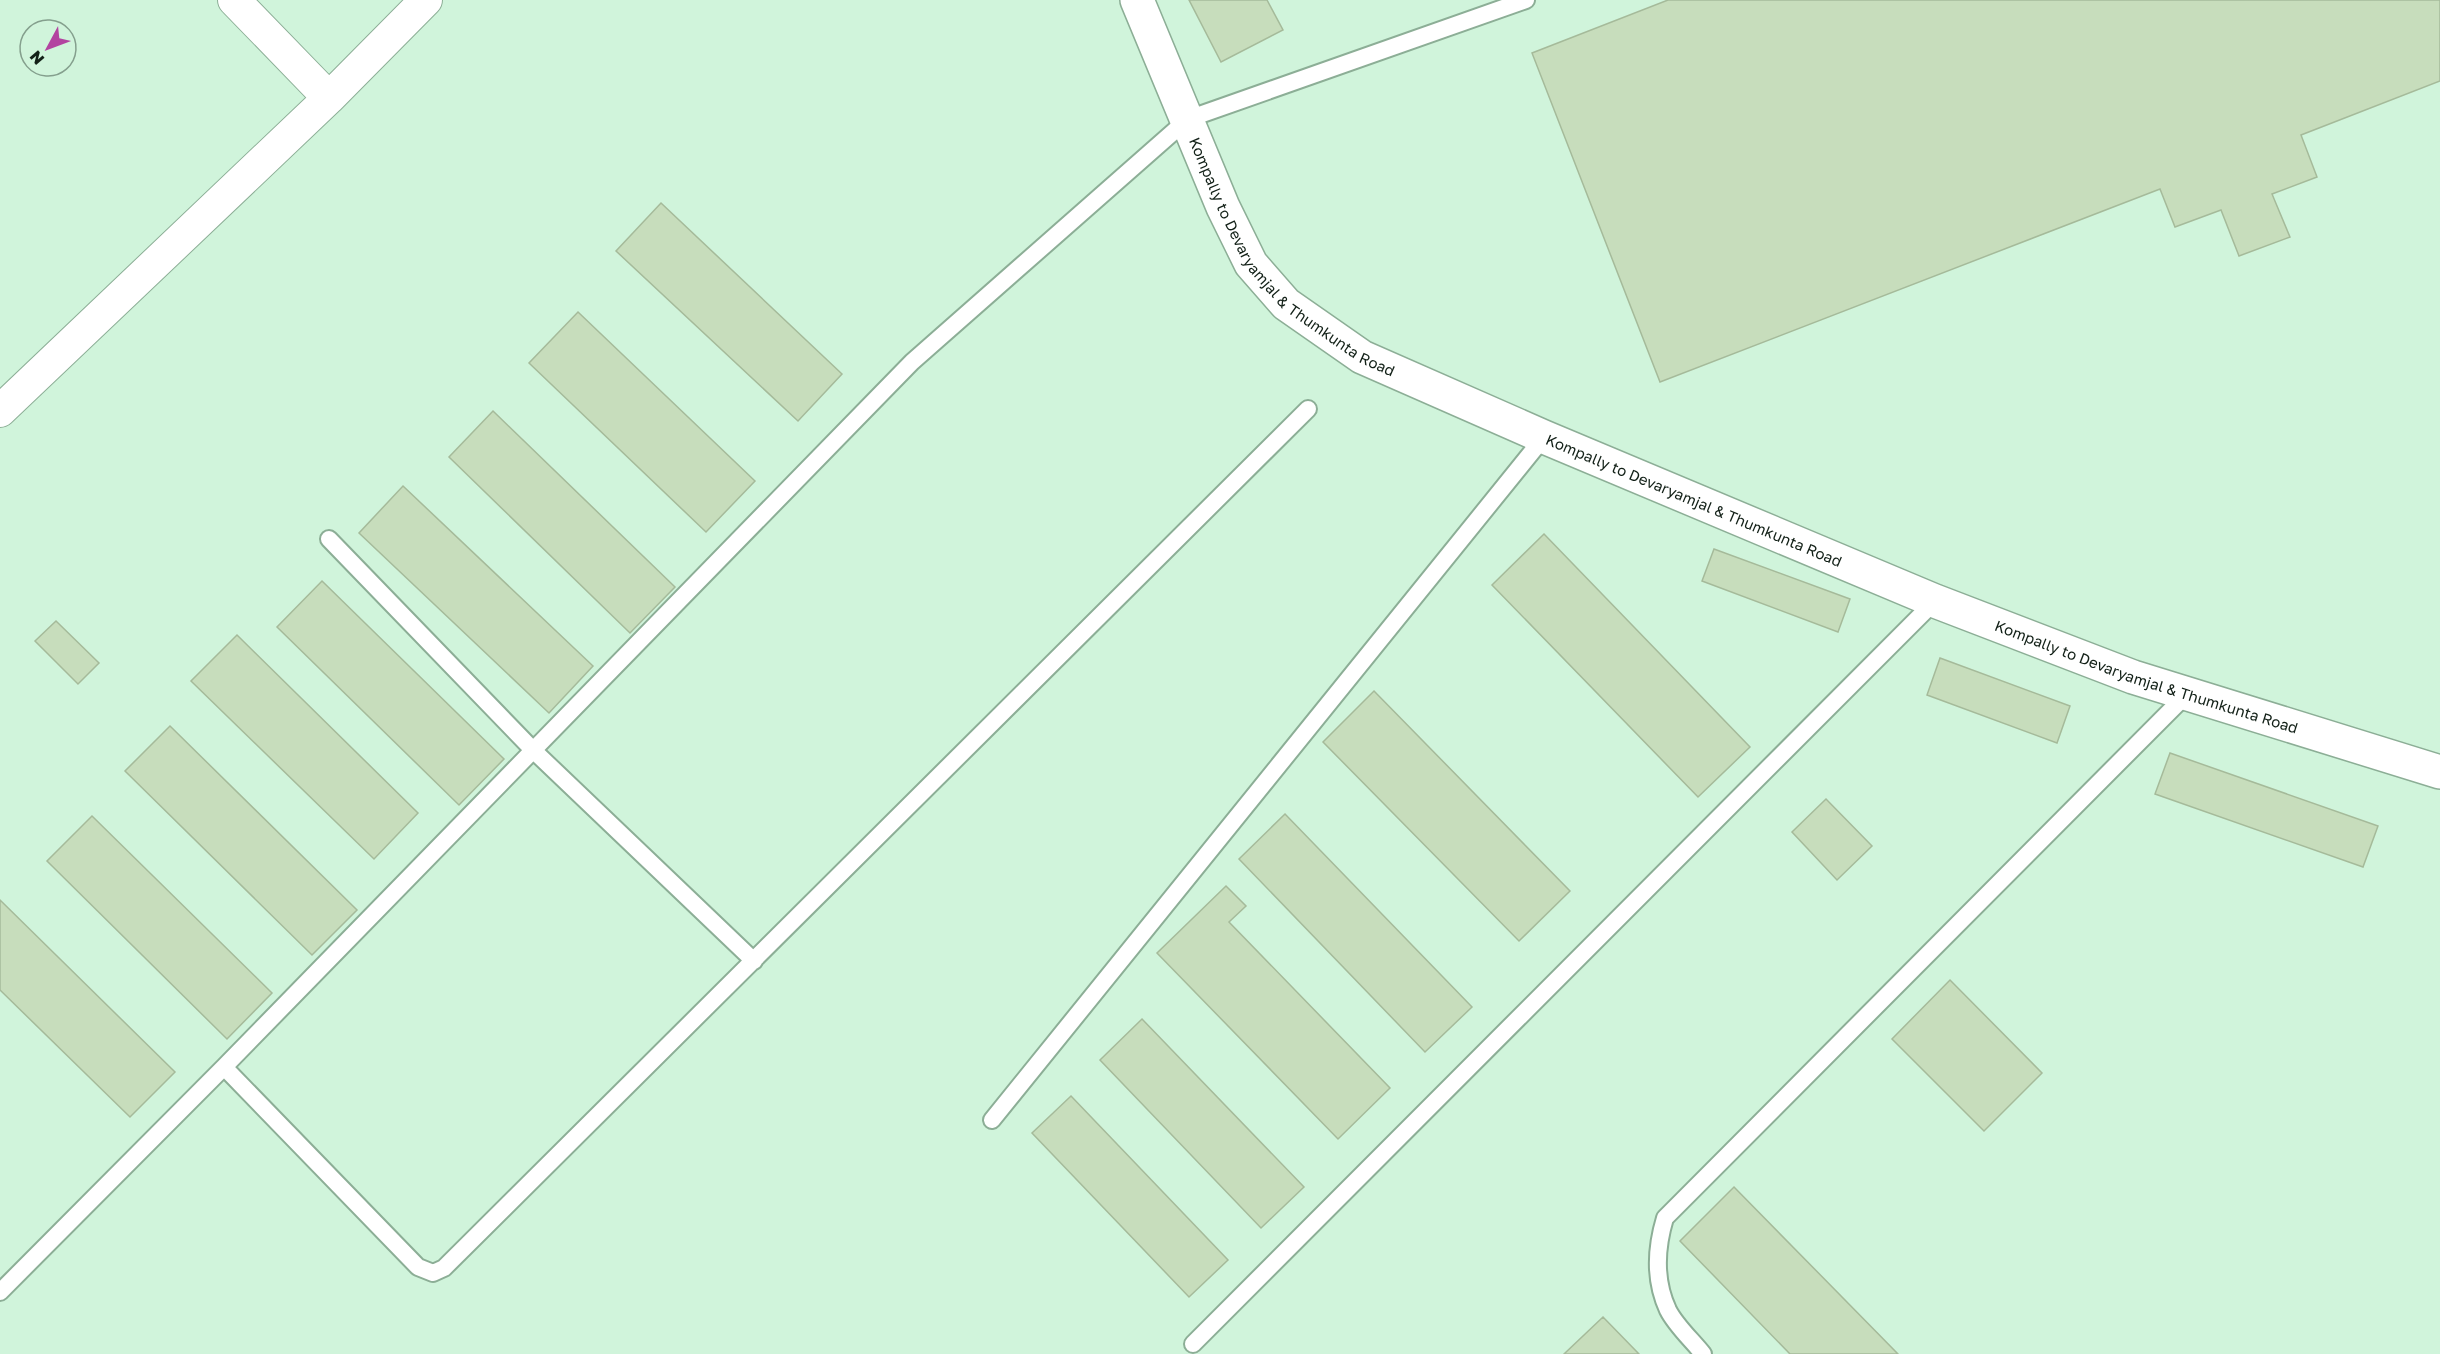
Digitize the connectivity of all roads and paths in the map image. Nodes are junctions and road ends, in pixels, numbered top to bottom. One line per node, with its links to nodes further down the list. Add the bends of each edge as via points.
1 (234, 0): 5 (street)
2 (426, 0): 5 (street)
3 (1137, 0): 6 (main road, Kompally to Devaryamjal & Thumkunta Road)
4 (1526, 0): 6 (lane)
5 (329, 98): 8 (street)
6 (1188, 119): 9 (main road, Kompally to Devaryamjal & Thumkunta Road, via 1251,264 1286,303 1362,357); 13 (lane, via 912,362)
7 (1308, 409): 15 (lane)
8 (0, 411)
9 (1544, 437): 11 (main road, Kompally to Devaryamjal & Thumkunta Road); 17 (lane)
10 (329, 539): 13 (lane)
11 (1935, 601): 12 (main road, Kompally to Devaryamjal & Thumkunta Road); 19 (lane)
12 (2187, 694): 14 (main road, Kompally to Devaryamjal & Thumkunta Road); 20 (lane, via 1665,1218 1657,1262 1662,1293 1668,1311)
13 (533, 750): 15 (lane); 16 (lane)
14 (2440, 772)
15 (754, 961): 16 (lane, via 444,1268 433,1273 418,1267)
16 (224, 1067): 18 (lane)
17 (992, 1120)
18 (0, 1292)
19 (1193, 1344)
20 (1703, 1354)

